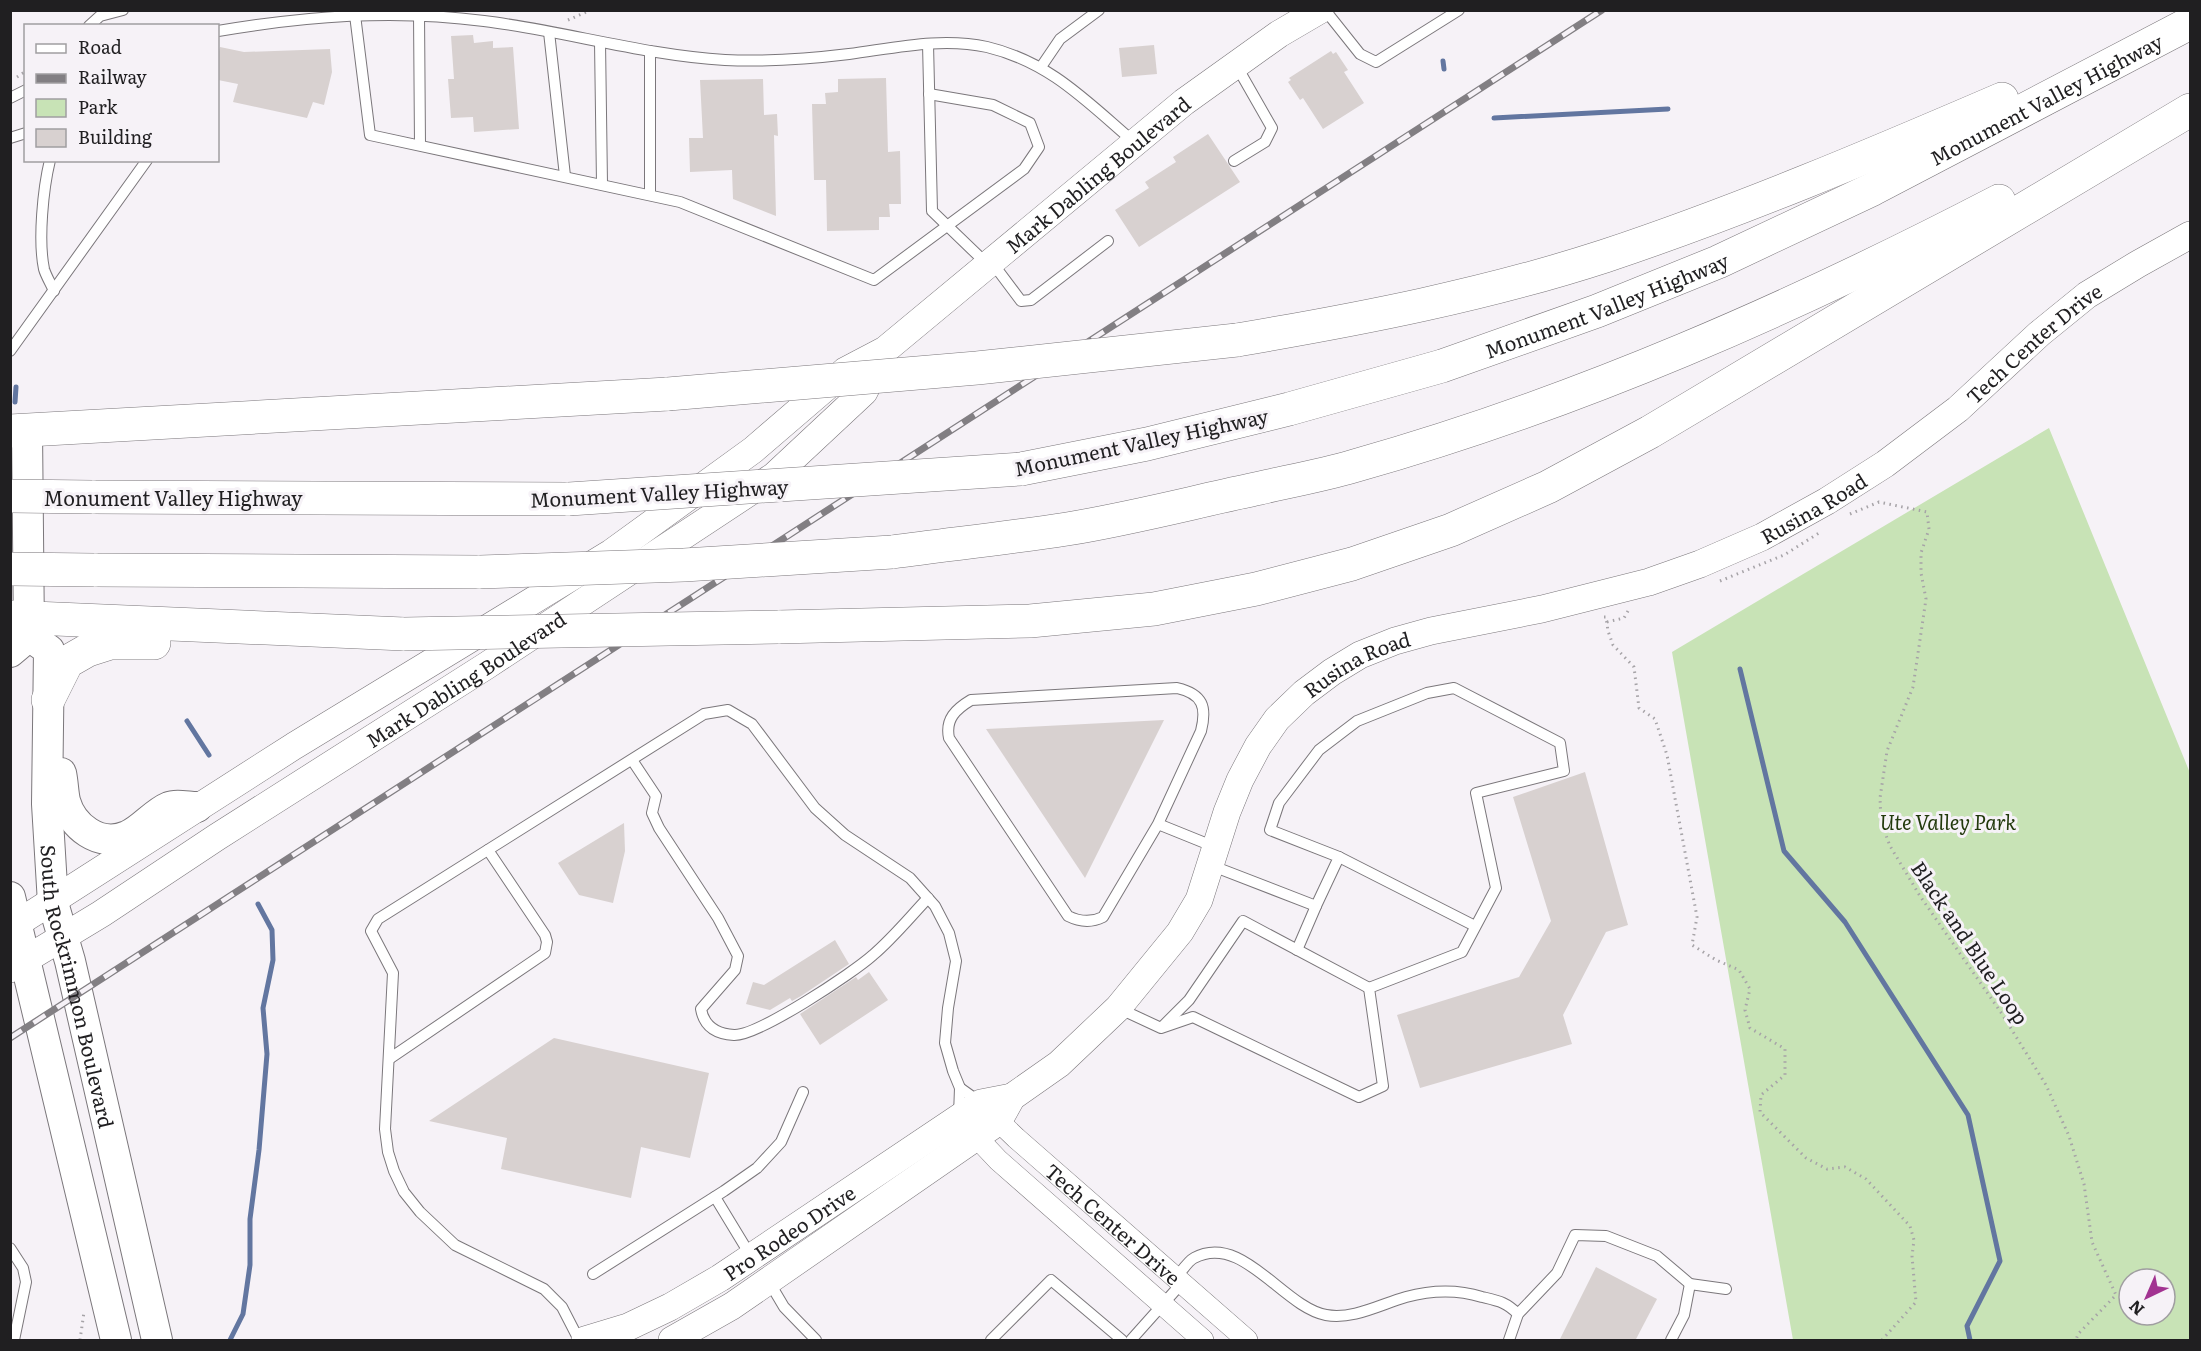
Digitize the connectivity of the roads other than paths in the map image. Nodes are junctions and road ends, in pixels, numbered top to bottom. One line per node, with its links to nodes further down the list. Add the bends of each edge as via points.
1 (123, 10): 9 (lane, via 100,16)
2 (1099, 10): 16 (lane, via 1060,39)
3 (1459, 10): 4 (lane, via 1376,62 1360,54)
4 (1312, 12): 15 (street, Mark Dabling Boulevard)
5 (346, 14): 6 (lane); 10 (lane); 23 (lane, via 370,135)
6 (419, 14): 11 (lane); 23 (lane)
7 (2190, 16): 38 (highway, bridge, via 1913,137 1604,256 1488,289 1335,323 1237,340 977,368 668,394)
8 (2190, 23): 40 (highway, Monument Valley Highway, bridge, via 1873,189 1718,262 1597,311 1442,366 1147,444 1022,469 569,499)
9 (91, 24)
10 (219, 31)
11 (549, 33): 12 (lane); 27 (lane)
12 (600, 42): 14 (lane); 28 (lane)
13 (928, 44): 14 (lane, via 766,61); 16 (lane, via 985,47); 18 (lane)
14 (650, 51): 29 (lane)
15 (1236, 65): 22 (street, Mark Dabling Boulevard); 24 (lane, via 1272,128 1265,142)
16 (1041, 67): 22 (lane, via 1067,84)
17 (24, 91): 19 (lane)
18 (929, 94): 30 (lane, via 932,211); 30 (lane, via 993,105 1030,123 1039,147 1024,169)
19 (10, 98)
20 (2190, 101): 41 (highway, bridge, via 1966,218 1676,353 1480,427 1352,467 1200,501 1068,529 892,552 684,566 480,572)
21 (2190, 110): 43 (highway, bridge, via 1650,432 1548,487 1452,530 1352,564 1256,589 1154,609 1030,621)
22 (1134, 142): 33 (street, Mark Dabling Boulevard)
23 (420, 145): 27 (lane)
24 (1234, 161)
25 (50, 162): 34 (lane, via 42,233 44,270)
26 (146, 162): 34 (lane)
27 (565, 176): 28 (lane)
28 (602, 184): 29 (lane)
29 (650, 195): 30 (lane, via 680,202 873,280)
30 (946, 225): 33 (lane)
31 (2190, 235): 39 (street, Tech Center Drive, via 2079,301 1958,409)
32 (1108, 241): 33 (lane, via 1031,300 1021,301)
33 (989, 263): 37 (street, Mark Dabling Boulevard)
34 (54, 291): 36 (lane)
35 (10, 332): 36 (lane)
36 (14, 347)
37 (885, 350): 47 (street, Mark Dabling Boulevard, via 845,370 753,450 610,553); 57 (street, Mark Dabling Boulevard, via 864,392 774,476)
38 (19, 430): 42 (main road)
39 (1885, 464): 50 (street, Rusina Road, via 1762,537 1700,564 1649,582 1542,609 1431,631 1360,655 1304,693 1277,719 1240,780)
40 (10, 496)
41 (10, 569)
42 (19, 631): 43 (highway); 44 (main road, South Rockrimmon Boulevard, via 49,650)
43 (358, 637): 44 (highway, via 110,643 67,662)
44 (48, 700): 45 (main road, South Rockrimmon Boulevard)
45 (48, 751): 47 (main road, via 62,774 70,813 85,831 100,838 126,836 171,806); 53 (main road, South Rockrimmon Boulevard)
46 (632, 760): 49 (lane); 52 (lane, via 704,714 728,710 752,724 815,808 845,835 910,878); 52 (lane, via 656,796 652,813 659,828 738,956 735,970 701,1010 711,1029 735,1035 775,1020 874,954)
47 (197, 807): 53 (street, Mark Dabling Boulevard)
48 (1158, 824): 48 (lane, via 1103,917 1094,921 1068,916 949,738 951,719 957,708 971,700 1177,688 1190,691 1198,697 1204,717); 50 (lane)
49 (488, 850): 63 (lane, via 378,919 371,931 393,974); 63 (lane, via 548,942 545,953)
50 (1213, 856): 54 (lane); 61 (street, Rusina Road, via 1199,900 1180,932)
51 (1340, 857): 54 (lane); 56 (lane); 56 (lane, via 1270,830 1279,803 1319,750 1357,721 1427,693 1454,688 1560,743 1564,771 1476,793 1496,888)
52 (928, 898): 65 (lane, via 949,933 956,962 945,1043 953,1071)
53 (53, 903): 55 (street, Mark Dabling Boulevard); 57 (main road, South Rockrimmon Boulevard)
54 (1316, 906): 58 (lane)
55 (12, 917): 59 (main road, South Rockrimmon Boulevard)
56 (1475, 926): 60 (lane, via 1462,952)
57 (64, 937): 59 (street, Mark Dabling Boulevard); 79 (main road, South Rockrimmon Boulevard)
58 (1298, 950): 60 (lane); 62 (lane, via 1244,921 1189,1000)
59 (18, 964): 73 (main road, South Rockrimmon Boulevard)
60 (1369, 988): 62 (lane, via 1383,1086 1359,1098 1193,1017)
61 (1118, 1008): 62 (lane); 65 (street, Rusina Road, via 1059,1064 1012,1097)
62 (1161, 1028)
63 (389, 1059): 80 (lane, via 385,1129 388,1152 404,1191 455,1245 544,1289 562,1307)
64 (803, 1092): 66 (lane, via 781,1142 757,1168)
65 (975, 1113): 68 (street, Pro Rodeo Drive); 70 (street, Tech Center Drive); 74 (street, Tech Center Drive, via 998,1160)
66 (715, 1197): 68 (lane); 69 (lane)
67 (10, 1248): 76 (lane, via 23,1268 26,1282)
68 (760, 1269): 81 (street, Pro Rodeo Drive, via 628,1327); 82 (street, Pro Rodeo Drive, via 732,1306); 83 (lane, via 784,1307)
69 (593, 1274)
70 (1179, 1281): 74 (lane); 75 (lane, via 1194,1258 1213,1253 1235,1256 1292,1299 1328,1316 1455,1290 1507,1304); 88 (street, Tech Center Drive)
71 (1690, 1284): 72 (lane); 75 (lane, via 1657,1256 1606,1236 1575,1235 1557,1273); 90 (lane, via 1684,1315)
72 (1726, 1289)
73 (96, 1304): 77 (main road); 78 (main road, South Rockrimmon Boulevard)
74 (1162, 1305): 86 (lane); 87 (street, Tech Center Drive)
75 (1518, 1314): 89 (lane)
76 (14, 1341)
77 (97, 1341)
78 (116, 1341)
79 (157, 1341)
80 (579, 1341)
81 (585, 1341)
82 (672, 1341)
83 (816, 1341)
84 (991, 1341): 85 (lane, via 1051,1280)
85 (1122, 1341)
86 (1131, 1341)
87 (1203, 1341)
88 (1247, 1341)
89 (1509, 1341)
90 (1671, 1341)

